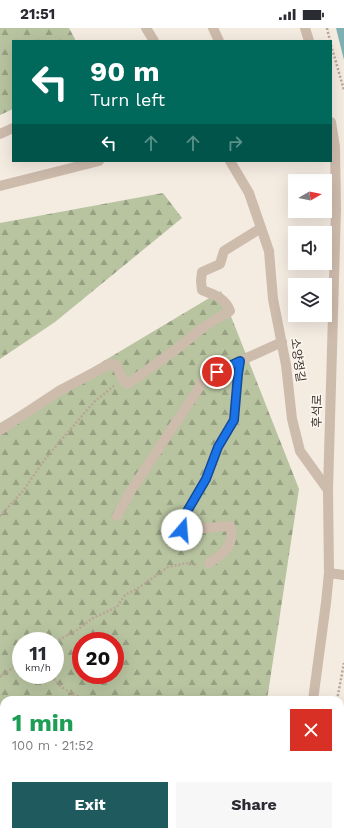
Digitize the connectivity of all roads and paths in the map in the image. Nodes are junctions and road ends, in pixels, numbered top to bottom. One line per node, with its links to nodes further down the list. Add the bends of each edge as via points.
1 (146, 28): 5 (street)
2 (213, 28): 6 (street)
3 (305, 28): 7 (street)
4 (327, 28): 8 (path)
5 (153, 40)
6 (219, 40)
7 (309, 40)
8 (330, 40)
9 (332, 48): 10 (path)
10 (344, 90)
11 (12, 128): 13 (street)
12 (332, 128): 22 (street, 후석로, via 335,147 336,209)
13 (0, 134)
14 (95, 162): 16 (street)
15 (231, 162): 17 (street, 소양정길, via 249,193)
16 (0, 186)
17 (261, 228): 18 (street, 소양정길, via 269,251 273,299); 20 (street, via 224,251 220,264 202,272 202,290 220,297 230,311 205,326 128,384)
18 (282, 342): 19 (street); 22 (street, 소양정길, via 292,419 300,451)
19 (240, 361): 24 (street, via 206,377); 25 (street, via 234,420 218,447 206,479 182,520 182,530 230,526 231,541 223,553)
20 (123, 380): 21 (street, via 116,365 110,364 59,391); 23 (path, via 94,402)
21 (0, 430)
22 (328, 490): 26 (street, 후석로)
23 (0, 516)
24 (117, 516)
25 (209, 563): 28 (path, via 168,567 125,595 117,607 93,618)
26 (328, 574): 27 (street); 34 (street, 후석로)
27 (344, 575)
28 (64, 637)
29 (344, 663): 35 (path)
30 (12, 668): 31 (path)
31 (0, 677)
32 (59, 684): 33 (path)
33 (77, 696)
34 (314, 696)
35 (339, 696)

